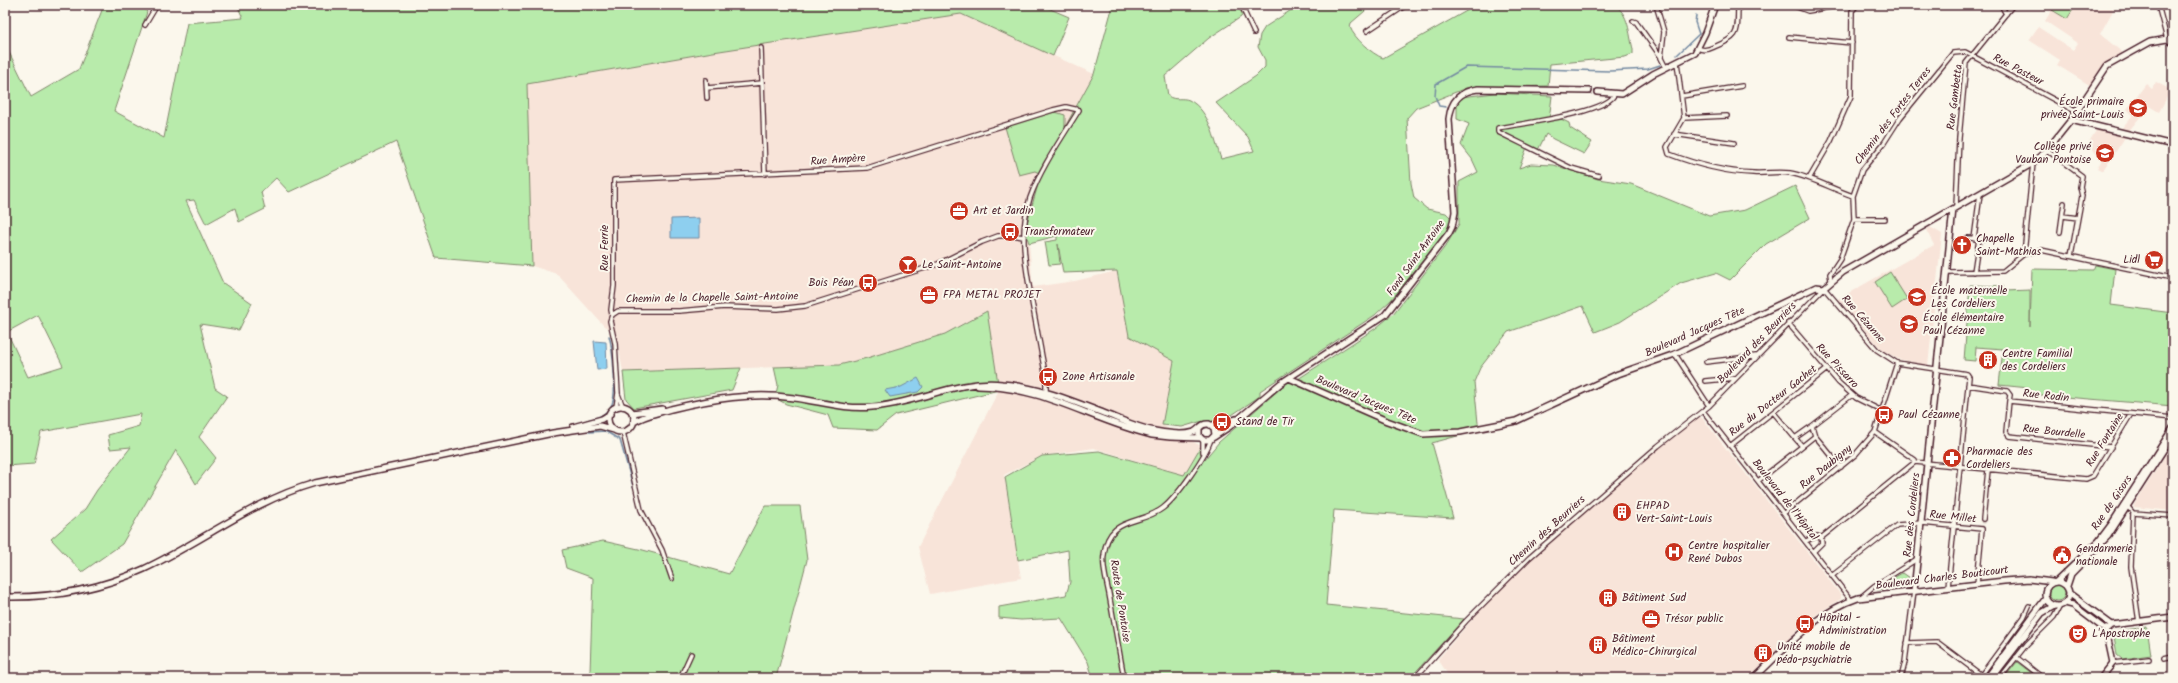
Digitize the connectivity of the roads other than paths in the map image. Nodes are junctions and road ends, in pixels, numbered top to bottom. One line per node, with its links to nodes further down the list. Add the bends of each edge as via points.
1 (156, 5): 15 (street)
2 (1241, 5): 17 (street)
3 (1406, 5): 16 (street)
4 (1656, 5): 25 (street, via 1664,32)
5 (1715, 5): 23 (main road)
6 (1738, 5): 23 (street, via 1733,38 1709,49)
7 (1792, 5): 8 (street, via 1808,11)
8 (1842, 5)
9 (1857, 5): 20 (street, via 1852,11)
10 (2001, 5): 13 (street)
11 (2013, 5): 13 (street, Rue Gambetta)
12 (2158, 5): 19 (street)
13 (2006, 14): 24 (street, Rue Gambetta)
14 (1633, 21): 25 (street)
15 (145, 25)
16 (1367, 31)
17 (1254, 33)
18 (1789, 37): 20 (street)
19 (2167, 39): 21 (main road); 35 (main road, via 2150,42 2107,66)
20 (1852, 43): 46 (street, via 1851,96 1831,141)
21 (2173, 43)
22 (761, 48): 29 (street)
23 (1698, 48): 26 (main road, Fond Saint-Antoine, via 1693,55)
24 (1972, 56): 35 (street, Rue Pasteur); 49 (street, Chemin des Fortes Terres, via 1964,52 1953,52 1862,170); 51 (street, Rue Gambetta, via 1966,62 1965,69)
25 (1661, 58): 27 (street)
26 (1677, 62): 27 (main road, Fond Saint-Antoine); 33 (street)
27 (1664, 69): 32 (main road, Fond Saint-Antoine, via 1631,88)
28 (706, 80): 31 (street)
29 (762, 83): 31 (street); 44 (street)
30 (1742, 86): 33 (street)
31 (707, 88): 34 (street)
32 (1615, 93): 45 (street, via 1613,98 1590,111 1498,128 1498,132 1571,168); 77 (main road, Fond Saint-Antoine, via 1478,89 1458,96 1451,107 1449,119 1455,209 1452,227 1389,311 1377,322)
33 (1682, 96): 37 (street)
34 (707, 98)
35 (2077, 112): 38 (main road)
36 (1727, 116): 37 (street)
37 (1684, 118): 39 (street)
38 (2071, 120): 41 (main road); 42 (main road)
39 (1674, 134): 40 (street); 46 (street, via 1667,152 1689,161 1754,174 1778,171)
40 (1734, 143)
41 (2173, 146)
42 (2047, 150): 43 (main road); 53 (street, via 2082,176)
43 (2033, 163): 48 (main road); 62 (street)
44 (765, 174): 47 (street, Rue Ampère); 57 (street, Rue Ampère, via 867,168 1060,108 1079,110 1041,174 1026,212)
45 (1599, 176)
46 (1810, 177): 49 (street, via 1829,188)
47 (614, 180): 69 (street, Rue Ferrie)
48 (1980, 194): 51 (main road); 59 (street)
49 (1853, 196): 54 (street, Chemin des Fortes Terres)
50 (2064, 203): 52 (street)
51 (1955, 208): 64 (main road, Rue des Cordeliers); 67 (main road)
52 (2062, 216): 53 (street); 56 (street)
53 (2078, 218): 63 (street)
54 (1854, 219): 55 (street); 67 (street, Chemin des Fortes Terres, via 1840,259 1830,274)
55 (1885, 219)
56 (2060, 232)
57 (1023, 237): 69 (street, Chemin de la Chapelle Saint-Antoine, via 998,236 938,264 805,306 618,311); 82 (street, via 1026,269 1047,383)
58 (1967, 238): 59 (street)
59 (1974, 239): 60 (street)
60 (1979, 239): 61 (street); 65 (street)
61 (1986, 239)
62 (2024, 254): 63 (street, via 2040,250); 65 (street, via 2003,271)
63 (2071, 256): 66 (street)
64 (1948, 272): 65 (street); 76 (main road, Rue des Cordeliers)
65 (1974, 272)
66 (2173, 278)
67 (1832, 280): 68 (main road)
68 (1824, 288): 70 (street, Boulevard des Beurriers); 71 (main road, Boulevard Jacques Tête, via 1816,287); 74 (street, Rue Cézanne, via 1877,350)
69 (612, 315): 81 (street, Chemin de la Chapelle Saint-Antoine, via 610,323 615,343)
70 (1788, 323): 72 (street, Boulevard des Beurriers); 75 (street, Rue Pissarro)
71 (1675, 354): 77 (main road, Boulevard Jacques Tête, via 1618,374 1516,421 1429,435 1387,421); 86 (street)
72 (1756, 356): 73 (street); 78 (street, Boulevard des Beurriers)
73 (1706, 362)
74 (1897, 363): 76 (street, Rue Cézanne); 90 (street, Rue Daubigny)
75 (1826, 370): 83 (street, Rue Pissarro); 93 (street, Rue du Docteur Gachet)
76 (1937, 370): 80 (street, via 1967,374); 116 (main road, Rue des Cordeliers)
77 (1289, 378): 95 (main road, Fond Saint-Antoine)
78 (1735, 378): 79 (street); 86 (street, Boulevard des Beurriers)
79 (1705, 381)
80 (1968, 385): 84 (street, Rue Rodin, via 2007,390 2010,395); 118 (street)
81 (618, 393): 87 (street, Chemin de la Chapelle Saint-Antoine); 88 (street, Chemin de la Chapelle Saint-Antoine)
82 (1045, 394): 85 (main road, via 987,384 961,386 870,408 759,395 736,396); 101 (main road, via 1152,431 1184,433); 110 (main road, via 1144,433 1170,438)
83 (1852, 395): 90 (street, Rue Pissarro); 99 (street)
84 (2009, 401): 94 (street, Rue Rodin); 113 (street, Rue Bourdelle, via 2006,432 2009,436)
85 (687, 405): 92 (main road); 97 (main road, via 642,417)
86 (1710, 406): 89 (street, Boulevard des Beurriers)
87 (623, 407): 88 (main road); 92 (main road)
88 (616, 408): 91 (main road)
89 (1703, 411): 111 (street, Boulevard de l'Hôpital); 165 (street, Chemin des Beurriers, via 1658,446 1529,558 1466,621)
90 (1882, 411): 104 (street, Rue Daubigny)
91 (610, 413): 102 (main road, via 609,423); 105 (main road, via 602,419)
92 (632, 413): 97 (main road)
93 (1774, 413): 109 (street); 111 (street, Rue du Docteur Gachet)
94 (2131, 414): 96 (street, Rue Rodin); 113 (street, Rue Fontaine)
95 (1242, 415): 98 (main road, via 1226,423); 108 (main road)
96 (2173, 418)
97 (634, 422): 103 (main road, via 630,429)
98 (1212, 426): 101 (main road, via 1205,423); 108 (main road, via 1215,432)
99 (1812, 426): 107 (street); 109 (street)
100 (2173, 428): 135 (main road, Rue de Gisors, via 2105,534)
101 (1199, 429): 110 (main road)
102 (614, 430): 103 (main road); 105 (main road, via 600,426)
103 (623, 432): 133 (street, via 641,510 662,550)
104 (1875, 432): 115 (street, via 1916,460); 117 (street, Rue Daubigny, via 1862,449)
105 (553, 433): 142 (main road, via 302,487 260,504 160,561 129,575 72,592 36,597)
106 (2173, 435): 121 (main road, Rue de Gisors)
107 (1815, 436): 112 (street); 117 (street)
108 (1213, 438): 110 (main road); 114 (street, Route de Pontoise)
109 (1795, 438): 112 (street)
110 (1202, 439): 114 (street)
111 (1730, 446): 120 (street, Boulevard de l'Hôpital)
112 (1802, 446): 120 (street)
113 (2111, 446): 119 (street, Rue Fontaine, via 2093,476 2086,480)
114 (1203, 455): 164 (street, Route de Pontoise, via 1166,506 1156,513 1123,524 1114,531 1108,541 1104,564)
115 (1915, 462): 116 (street, Rue Fontaine); 128 (street)
116 (1928, 464): 118 (street, Rue Fontaine); 126 (main road, Rue des Cordeliers)
117 (1841, 467): 122 (street, Rue Daubigny)
118 (1960, 468): 119 (street, Rue Fontaine); 127 (street)
119 (1988, 470): 125 (street)
120 (1758, 481): 122 (street, Boulevard de l'Hôpital)
121 (2128, 507): 123 (street); 137 (main road, Rue de Gisors, via 2108,536 2071,574)
122 (1784, 513): 129 (street, Boulevard de l'Hôpital)
123 (2133, 513): 124 (street); 152 (street, via 2131,567)
124 (2173, 516)
125 (1983, 519)
126 (1922, 524): 127 (street, Rue Millet); 131 (main road, Rue des Cordeliers); 132 (street, Rue Millet, via 1897,525)
127 (1954, 526): 136 (street, Rue Millet, via 1982,530); 138 (street)
128 (1821, 538): 129 (street, via 1817,536); 130 (street, via 1822,543)
129 (1806, 542): 130 (street, Boulevard de l'Hôpital)
130 (1814, 551): 132 (street, Boulevard de l'Hôpital)
131 (1917, 559): 139 (main road, Rue des Cordeliers); 143 (street, via 1874,586)
132 (1833, 575): 145 (street, Boulevard de l'Hôpital)
133 (672, 580)
134 (2035, 580): 135 (main road, Boulevard Charles Bouticourt); 136 (main road, Boulevard Charles Bouticourt); 140 (main road)
135 (2055, 581): 137 (main road); 140 (main road)
136 (1977, 584): 138 (main road, Boulevard Charles Bouticourt)
137 (2067, 586): 141 (main road)
138 (1948, 587): 139 (main road, Boulevard Charles Bouticourt)
139 (1914, 591): 143 (main road, Boulevard Charles Bouticourt); 155 (street)
140 (2045, 591): 144 (main road)
141 (2070, 594): 146 (main road); 153 (main road)
142 (5, 596)
143 (1861, 598): 145 (main road, Boulevard Charles Bouticourt)
144 (2046, 598): 148 (main road); 151 (main road)
145 (1851, 600): 166 (main road, Boulevard Charles Bouticourt, via 1811,625)
146 (2062, 605): 148 (main road); 154 (main road, via 2073,605); 158 (street)
147 (2029, 606): 150 (street)
148 (2054, 606): 169 (main road, via 2042,613)
149 (2173, 616): 152 (main road)
150 (2024, 617): 151 (street); 162 (street)
151 (2032, 620): 168 (main road)
152 (2139, 622): 153 (main road)
153 (2112, 625): 154 (main road)
154 (2106, 630): 161 (main road)
155 (1907, 643): 162 (street, via 1937,642); 167 (street)
156 (692, 654): 163 (street)
157 (2173, 656): 159 (street)
158 (2016, 657): 170 (street); 171 (street)
159 (2164, 658)
160 (2148, 659): 161 (street)
161 (2113, 663): 172 (main road)
162 (1980, 676)
163 (680, 678)
164 (1124, 678)
165 (1416, 678)
166 (1754, 678)
167 (1901, 678)
168 (1987, 678)
169 (1992, 678)
170 (2000, 678)
171 (2043, 678)
172 (2101, 678)

